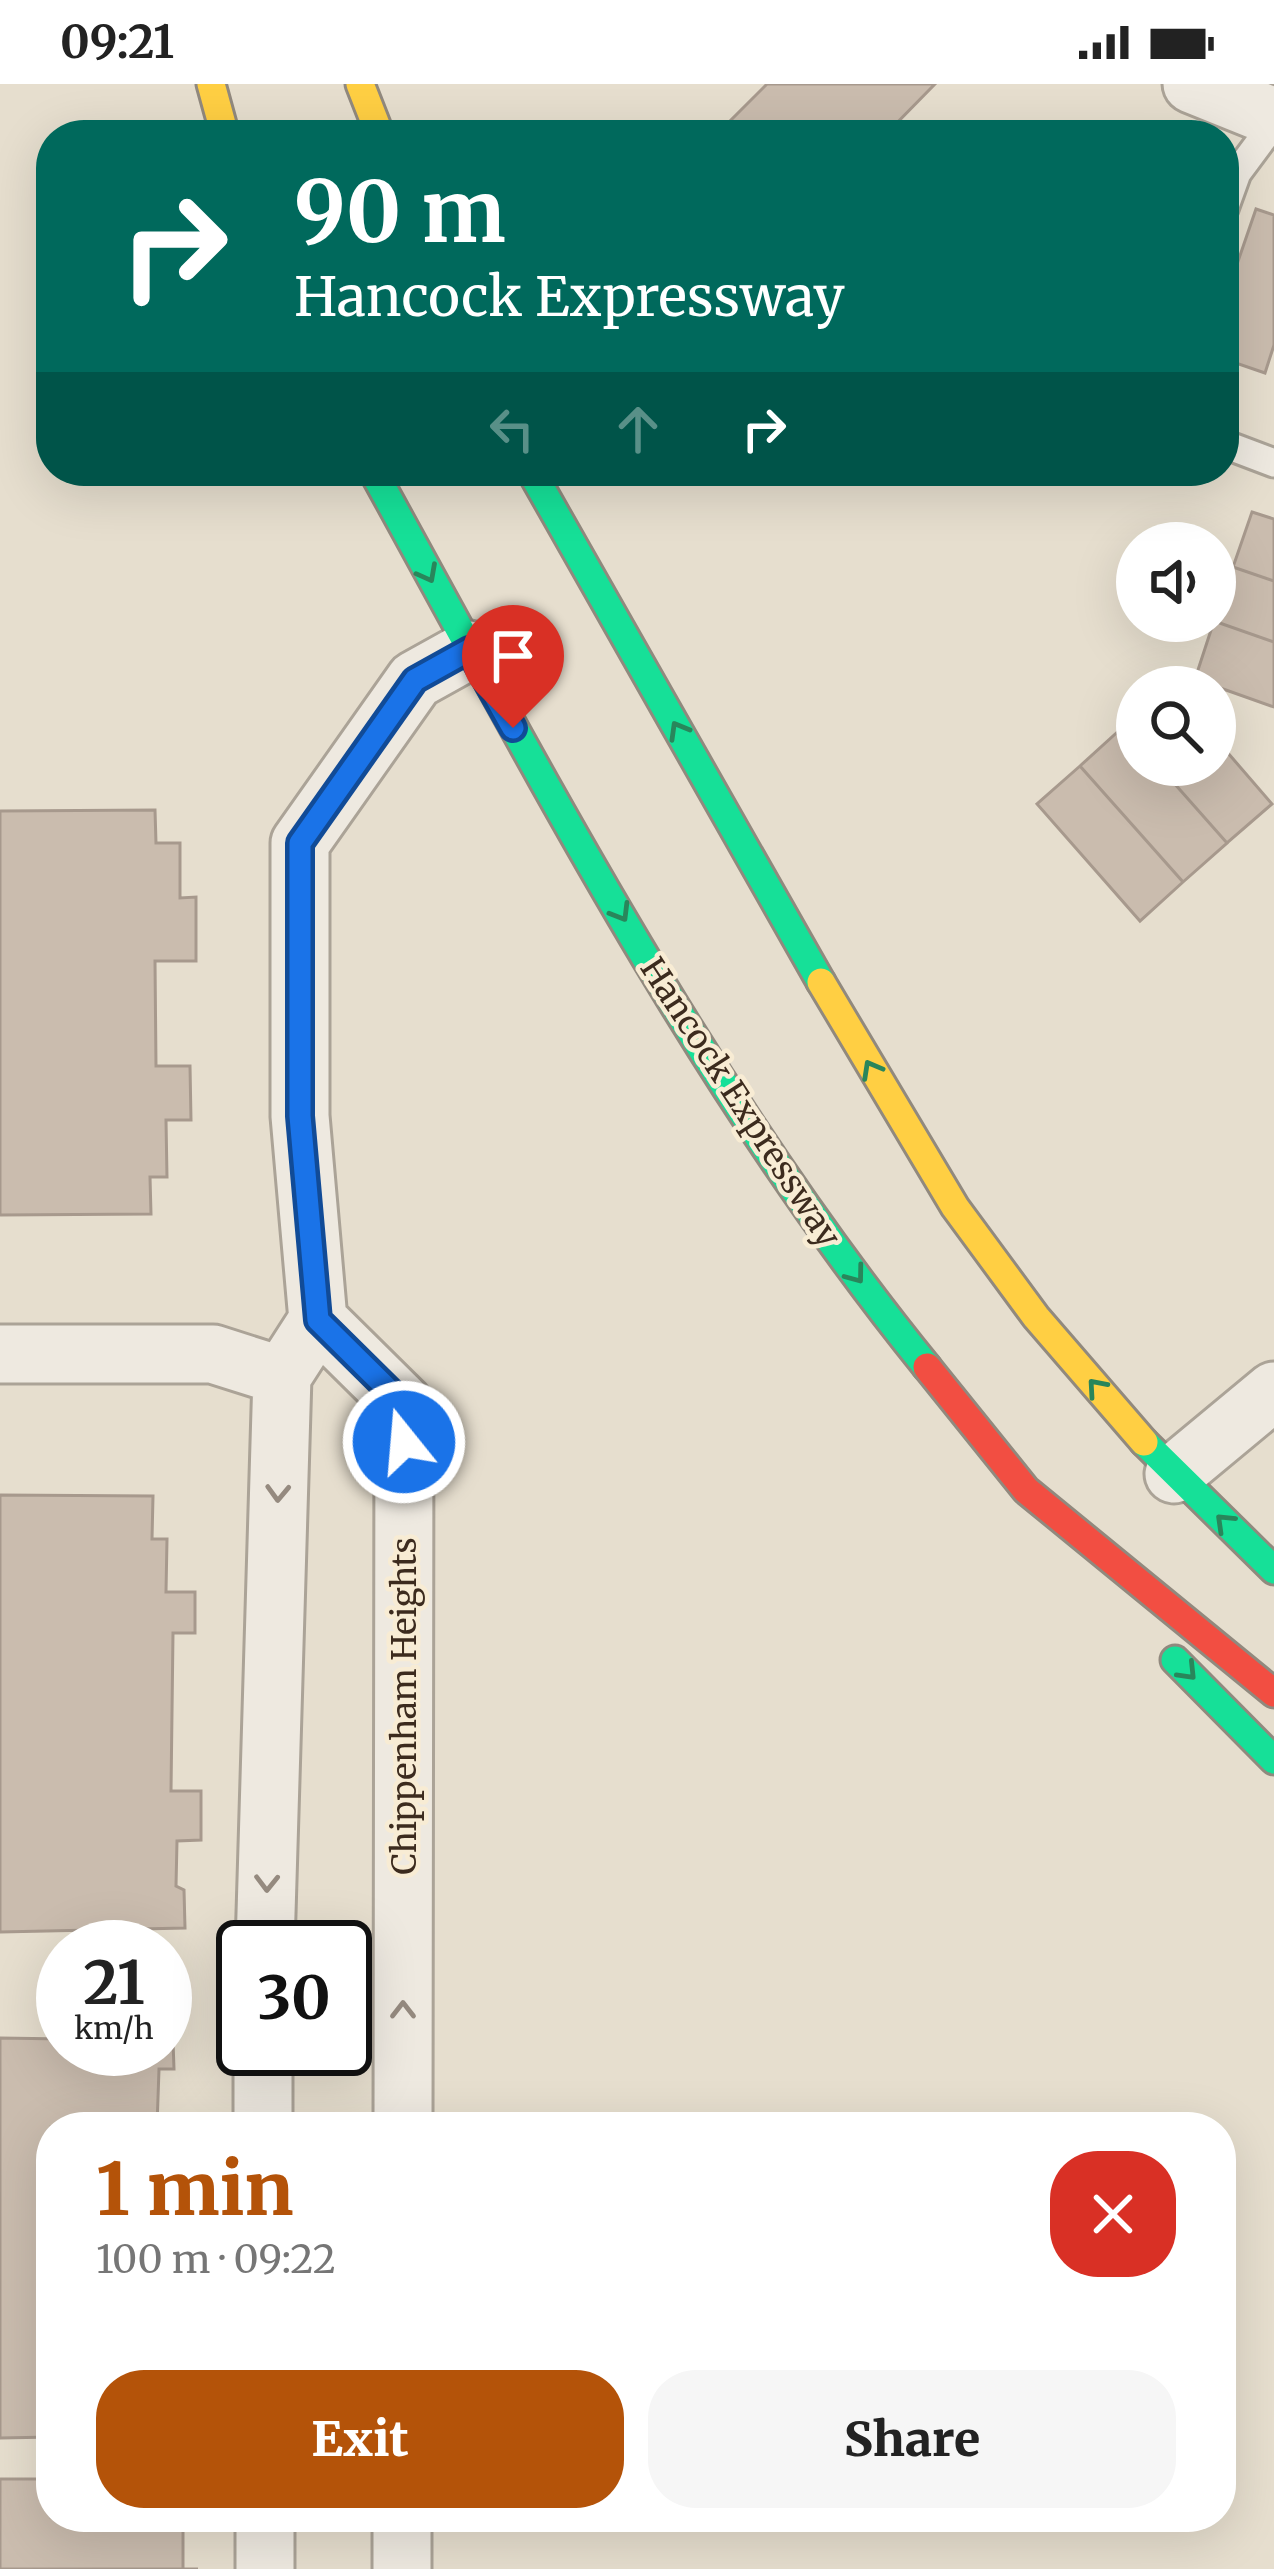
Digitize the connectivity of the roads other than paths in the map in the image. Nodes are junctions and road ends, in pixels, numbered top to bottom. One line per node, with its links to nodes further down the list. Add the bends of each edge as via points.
1 (211, 84): 4 (main road)
2 (360, 84): 5 (main road)
3 (1192, 84): 6 (street)
4 (221, 120)
5 (374, 120)
6 (1274, 120): 7 (lane)
7 (1239, 171)
8 (1239, 450): 9 (lane)
9 (1274, 463)
10 (381, 486): 12 (main road, Hancock Expressway, one-way to 12)
11 (540, 486): 17 (main road, one-way to 11, via 1036,1317 955,1207)
12 (469, 650): 13 (street, via 415,680 300,843 300,1116); 18 (main road, Hancock Expressway, one-way to 18, via 786,1183)
13 (318, 1320): 15 (street); 25 (street, Chippenham Heights, one-way to 13, via 404,1405)
14 (0, 1354): 15 (street, via 213,1354)
15 (282, 1376): 22 (street, one-way to 22)
16 (1274, 1390): 17 (street)
17 (1174, 1474): 19 (main road, one-way to 17)
18 (1026, 1490): 20 (main road, Hancock Expressway); 21 (main road, one-way to 21)
19 (1274, 1570)
20 (1274, 1693)
21 (1274, 1760)
22 (267, 1920)
23 (263, 2076): 24 (street)
24 (263, 2112)
25 (403, 2112)
26 (265, 2532): 28 (street)
27 (402, 2532): 29 (street)
28 (265, 2569)
29 (402, 2569)

